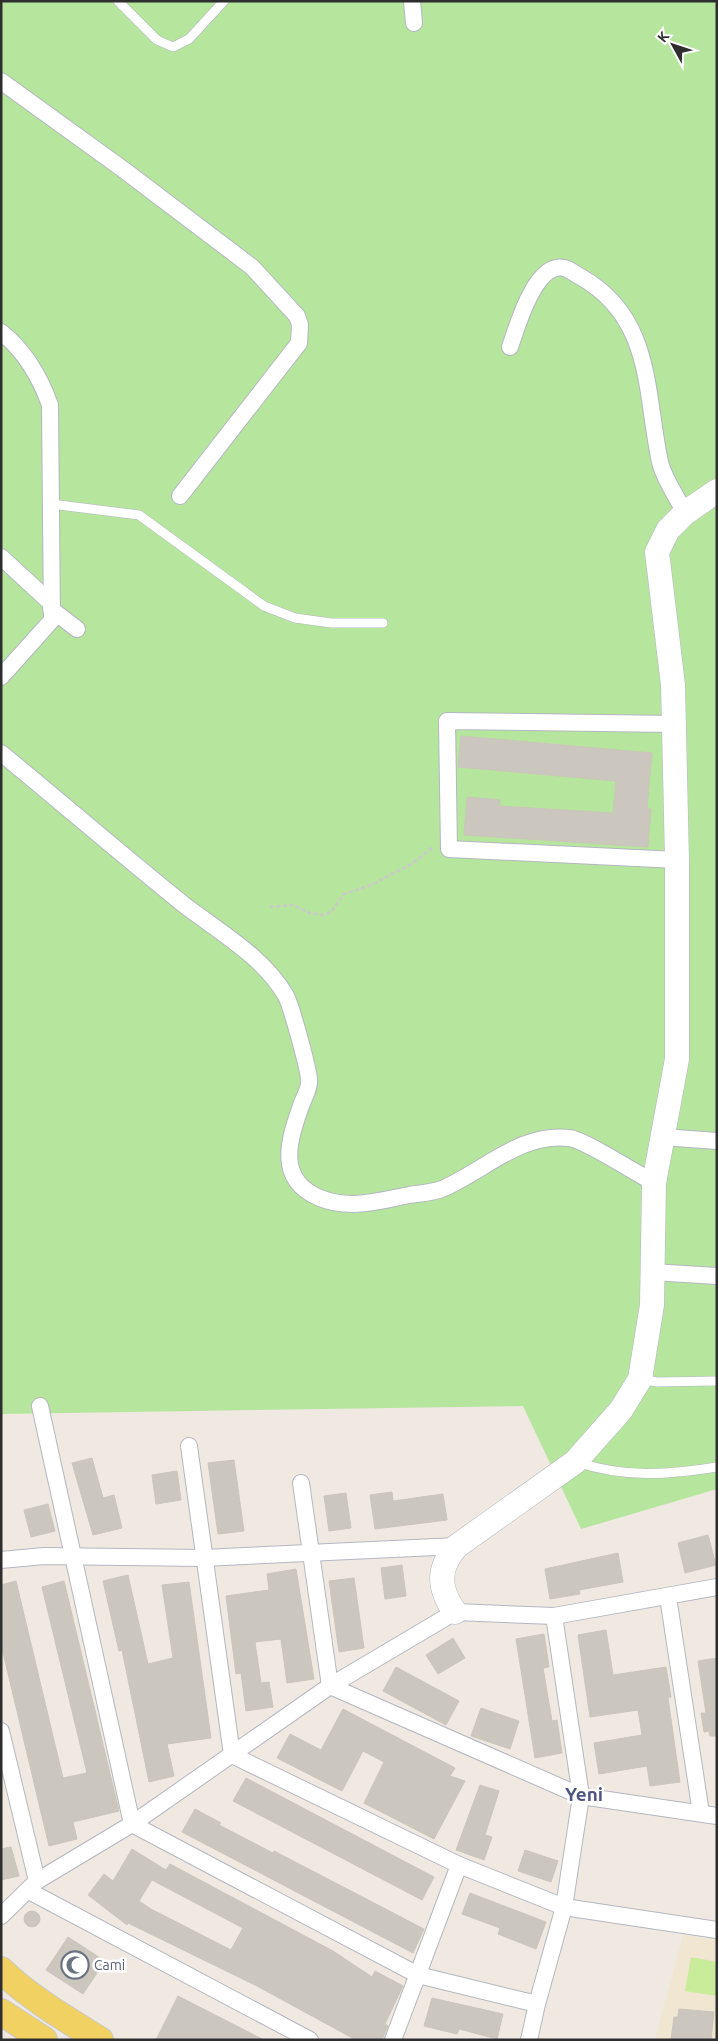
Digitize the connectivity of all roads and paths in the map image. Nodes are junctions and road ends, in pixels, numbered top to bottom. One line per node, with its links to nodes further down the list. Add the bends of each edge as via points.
1 (118, 1): 3 (lane, via 157,40 173,47 189,39)
2 (412, 1): 4 (street)
3 (224, 2)
4 (414, 23)
5 (1, 80): 9 (street, via 252,267 297,316 299,343)
6 (1, 332): 10 (street, via 26,358 41,380 50,405)
7 (510, 347): 11 (street, via 538,280 554,269 564,268 592,284 614,304 632,330 643,360 660,463)
8 (717, 491): 11 (street)
9 (180, 496)
10 (51, 504): 13 (street); 14 (lane, via 139,515 264,606 295,618 331,623)
11 (685, 513): 17 (street, via 668,530 657,552 673,685)
12 (1, 557): 13 (street)
13 (51, 606): 15 (street); 16 (street, via 52,620)
14 (383, 623)
15 (77, 629)
16 (1, 677)
17 (674, 724): 19 (street, via 448,721); 20 (street)
18 (1, 753): 24 (street, via 266,969 287,998 310,1081 289,1138 288,1152 292,1171 304,1189 336,1204 357,1205 441,1190 515,1148 533,1140 553,1137 573,1138)
19 (449, 834): 20 (street, via 449,849); 21 (path, via 413,864 371,885 344,894 331,912 324,915 293,905)
20 (677, 860): 22 (street, via 677,1059)
21 (270, 907)
22 (662, 1137): 23 (street); 24 (street)
23 (717, 1141)
24 (654, 1184): 25 (street)
25 (652, 1272): 26 (street); 27 (street, via 652,1304)
26 (717, 1276)
27 (640, 1379): 28 (lane, via 657,1382); 31 (street, via 621,1410)
28 (717, 1381)
29 (40, 1406): 36 (street)
30 (189, 1446): 37 (street)
31 (575, 1462): 32 (lane, via 646,1475); 34 (street)
32 (717, 1466)
33 (301, 1483): 35 (street)
34 (458, 1546): 35 (street); 41 (street, via 447,1558 442,1572 446,1600)
35 (310, 1552): 37 (street); 43 (street)
36 (74, 1557): 37 (street); 38 (street); 48 (street)
37 (204, 1558): 45 (street)
38 (1, 1560)
39 (717, 1588): 40 (street)
40 (668, 1597): 42 (street); 47 (street)
41 (455, 1612): 42 (street); 43 (street)
42 (554, 1616): 46 (street)
43 (330, 1686): 45 (street); 46 (street)
44 (1, 1731): 50 (street)
45 (232, 1755): 48 (street); 49 (street)
46 (580, 1796): 47 (street); 51 (street)
47 (709, 1815)
48 (132, 1824): 50 (street); 55 (street)
49 (459, 1865): 51 (street); 55 (street)
50 (33, 1886): 52 (street); 60 (street)
51 (564, 1907): 53 (street); 56 (street)
52 (1, 1916)
53 (717, 1930)
54 (1, 1970): 59 (main road)
55 (418, 1976): 56 (street); 61 (street)
56 (537, 2004): 62 (street)
57 (1, 2012): 58 (main road)
58 (44, 2040)
59 (100, 2040)
60 (310, 2040)
61 (393, 2040)
62 (529, 2040)

